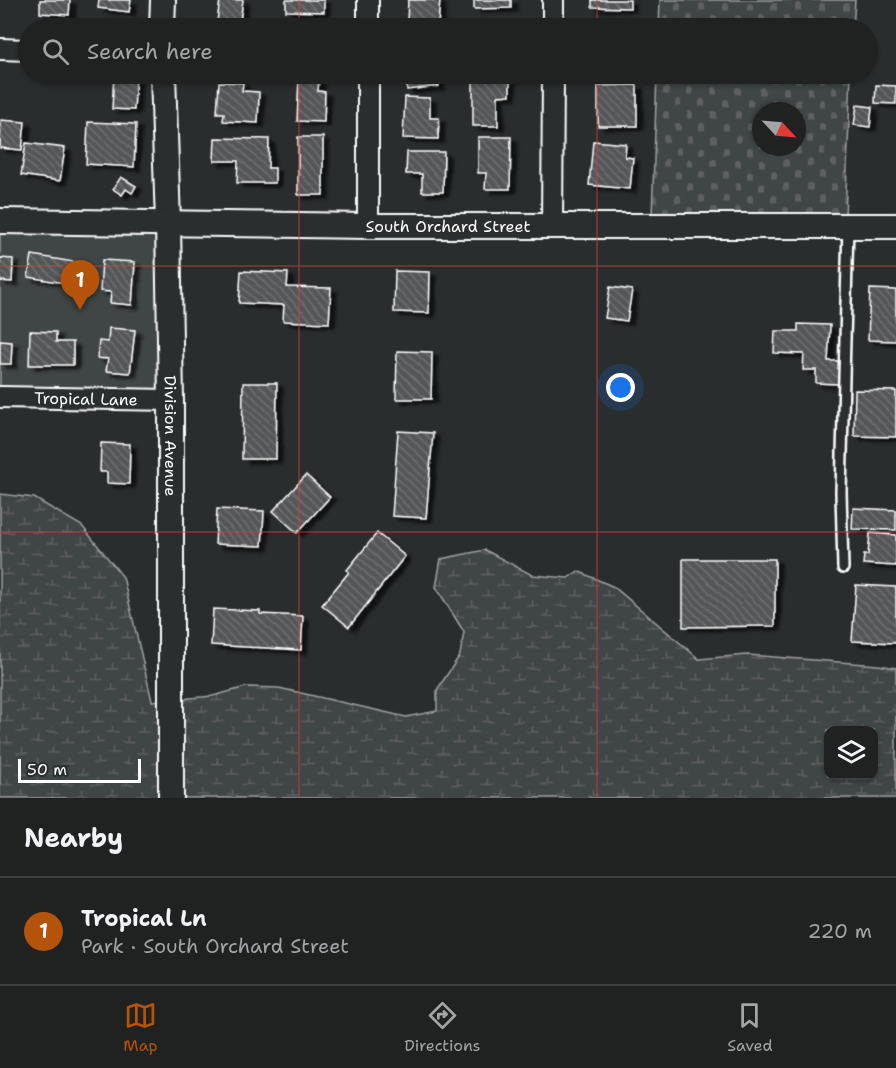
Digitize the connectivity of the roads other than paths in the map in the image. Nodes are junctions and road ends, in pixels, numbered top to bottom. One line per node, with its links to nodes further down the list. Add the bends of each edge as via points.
1 (163, 0): 4 (street)
2 (368, 0): 5 (street)
3 (553, 0): 6 (street)
4 (162, 18)
5 (368, 18)
6 (553, 18)
7 (0, 50): 8 (street)
8 (18, 50)
9 (163, 84): 13 (street, Division Avenue)
10 (368, 84): 14 (street)
11 (552, 84): 17 (street)
12 (0, 221): 13 (street, South Orchard Street)
13 (168, 223): 14 (street, South Orchard Street); 19 (street, Division Avenue)
14 (368, 226): 17 (street, South Orchard Street)
15 (848, 226): 16 (street, South Orchard Street); 17 (street, South Orchard Street); 20 (lane, via 841,492)
16 (896, 226)
17 (552, 227)
18 (0, 397): 19 (street, Tropical Lane)
19 (171, 400): 21 (street, Division Avenue)
20 (843, 568)
21 (171, 798)

